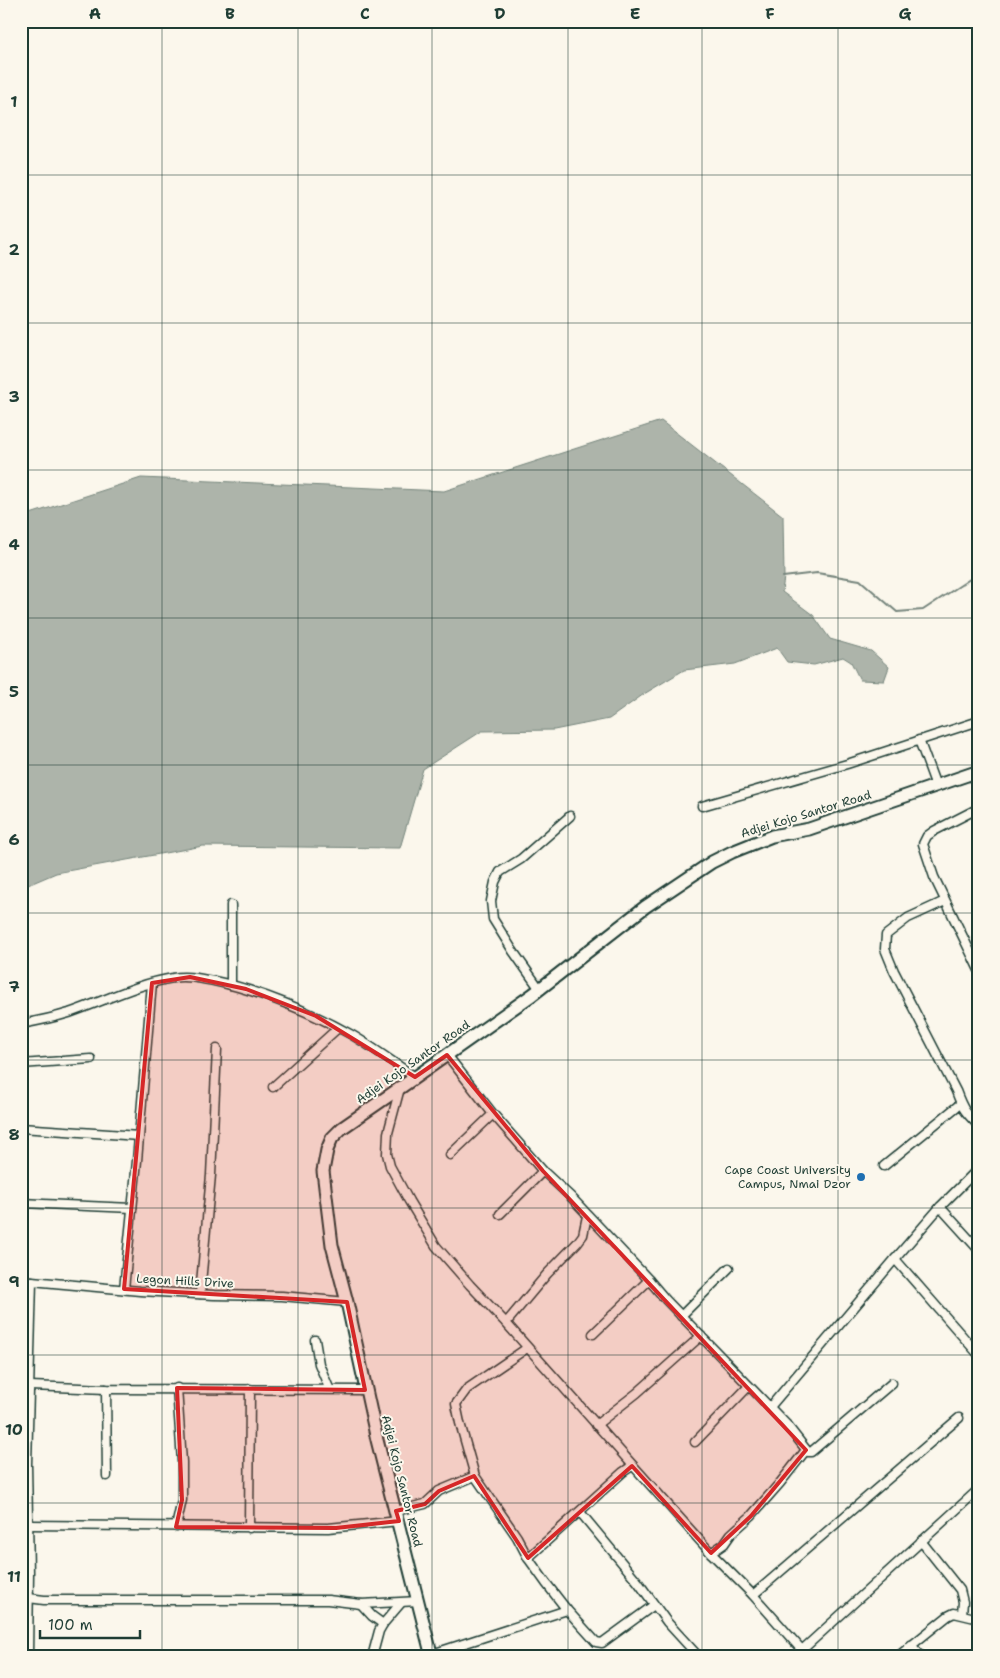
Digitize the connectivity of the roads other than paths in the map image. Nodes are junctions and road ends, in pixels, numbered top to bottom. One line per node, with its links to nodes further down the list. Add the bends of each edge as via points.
1 (979, 721): 2 (street)
2 (919, 740): 4 (street); 5 (street)
3 (979, 771): 4 (street, Adjei Kojo Santor Road)
4 (936, 786): 14 (street, Adjei Kojo Santor Road, via 809,829 772,836 732,852 644,907)
5 (702, 806)
6 (979, 808): 8 (street, via 934,831 923,844)
7 (570, 816): 14 (street, via 522,860 500,872 491,902 494,919)
8 (945, 901): 10 (street); 24 (street, via 908,918 886,935 886,950)
9 (231, 906): 13 (street)
10 (975, 954): 11 (street)
11 (979, 970)
12 (152, 983): 13 (street, via 190,977); 15 (street, via 56,1017); 28 (street)
13 (231, 985): 16 (street, via 316,1016)
14 (539, 988): 18 (street, Adjei Kojo Santor Road)
15 (21, 1024)
16 (338, 1028): 21 (street); 22 (street)
17 (217, 1049): 45 (street, via 211,1175)
18 (447, 1056): 21 (street, Adjei Kojo Santor Road); 25 (street)
19 (91, 1059): 20 (street)
20 (21, 1064)
21 (415, 1078): 23 (street, Adjei Kojo Santor Road)
22 (274, 1087)
23 (400, 1088): 46 (street, Adjei Kojo Santor Road, via 342,1128 332,1138 327,1150 323,1171 329,1230); 50 (street, via 388,1133 390,1166 436,1246)
24 (960, 1104): 26 (street); 30 (street)
25 (493, 1114): 29 (street); 32 (street)
26 (979, 1126)
27 (21, 1128): 28 (street)
28 (140, 1136): 35 (street)
29 (450, 1155)
30 (884, 1166)
31 (979, 1168): 34 (street)
32 (543, 1171): 36 (street); 37 (street)
33 (21, 1203): 35 (street)
34 (940, 1207): 38 (street); 39 (street)
35 (132, 1208): 44 (street)
36 (500, 1214)
37 (587, 1216): 42 (street); 50 (street, via 583,1234 577,1243)
38 (979, 1250)
39 (895, 1259): 55 (street); 64 (street)
40 (729, 1268): 49 (street)
41 (21, 1280): 43 (street, Legon Hills Drive)
42 (649, 1280): 49 (street); 51 (street)
43 (32, 1281): 44 (street, Legon Hills Drive); 48 (street)
44 (124, 1289): 45 (street, Legon Hills Drive)
45 (200, 1294): 46 (street, Legon Hills Drive)
46 (348, 1302): 63 (street, Adjei Kojo Santor Road)
47 (21, 1315): 48 (street)
48 (30, 1316): 57 (street)
49 (681, 1316): 52 (street)
50 (506, 1323): 54 (street)
51 (593, 1334)
52 (701, 1336): 58 (street); 66 (street, via 638,1393)
53 (315, 1340): 60 (street, via 319,1364)
54 (527, 1348): 66 (street); 71 (street, via 467,1389 456,1404)
55 (979, 1355)
56 (892, 1383): 68 (street, via 811,1452)
57 (30, 1386): 61 (street); 75 (street)
58 (749, 1386): 64 (street); 67 (street)
59 (177, 1388): 61 (street); 62 (street); 76 (street, via 182,1500)
60 (329, 1388): 62 (street); 63 (street)
61 (106, 1389): 70 (street)
62 (250, 1389): 77 (street)
63 (365, 1390): 74 (street, Adjei Kojo Santor Road)
64 (770, 1407): 68 (street)
65 (959, 1418): 81 (street)
66 (596, 1425): 69 (street)
67 (695, 1442)
68 (806, 1450): 79 (street, via 751,1516)
69 (632, 1466): 73 (street); 79 (street)
70 (107, 1476)
71 (475, 1476): 74 (street, via 439,1491 425,1504); 80 (street)
72 (979, 1489): 78 (street)
73 (580, 1512): 80 (street); 86 (street)
74 (398, 1516): 77 (street, via 336,1528); 83 (street, Adjei Kojo Santor Road)
75 (29, 1524): 76 (street); 82 (street)
76 (176, 1527): 77 (street)
77 (249, 1528)
78 (921, 1541): 88 (street, via 960,1590); 93 (street)
79 (712, 1553): 81 (street)
80 (528, 1558): 87 (street)
81 (753, 1595): 93 (street)
82 (24, 1598): 85 (street, via 328,1600); 95 (street)
83 (419, 1601): 84 (street); 94 (street, Adjei Kojo Santor Road)
84 (401, 1602): 85 (street); 90 (street)
85 (361, 1604): 90 (street)
86 (654, 1604): 87 (street, via 602,1643 596,1642); 98 (street)
87 (567, 1610): 92 (street)
88 (962, 1614): 89 (street); 91 (street, via 948,1616)
89 (979, 1618)
90 (383, 1624): 96 (street)
91 (911, 1645): 100 (street); 101 (street)
92 (453, 1648): 94 (street); 97 (street)
93 (802, 1650): 99 (street)
94 (432, 1655)
95 (28, 1657)
96 (372, 1657)
97 (473, 1657)
98 (699, 1657)
99 (808, 1657)
100 (897, 1657)
101 (922, 1657)

